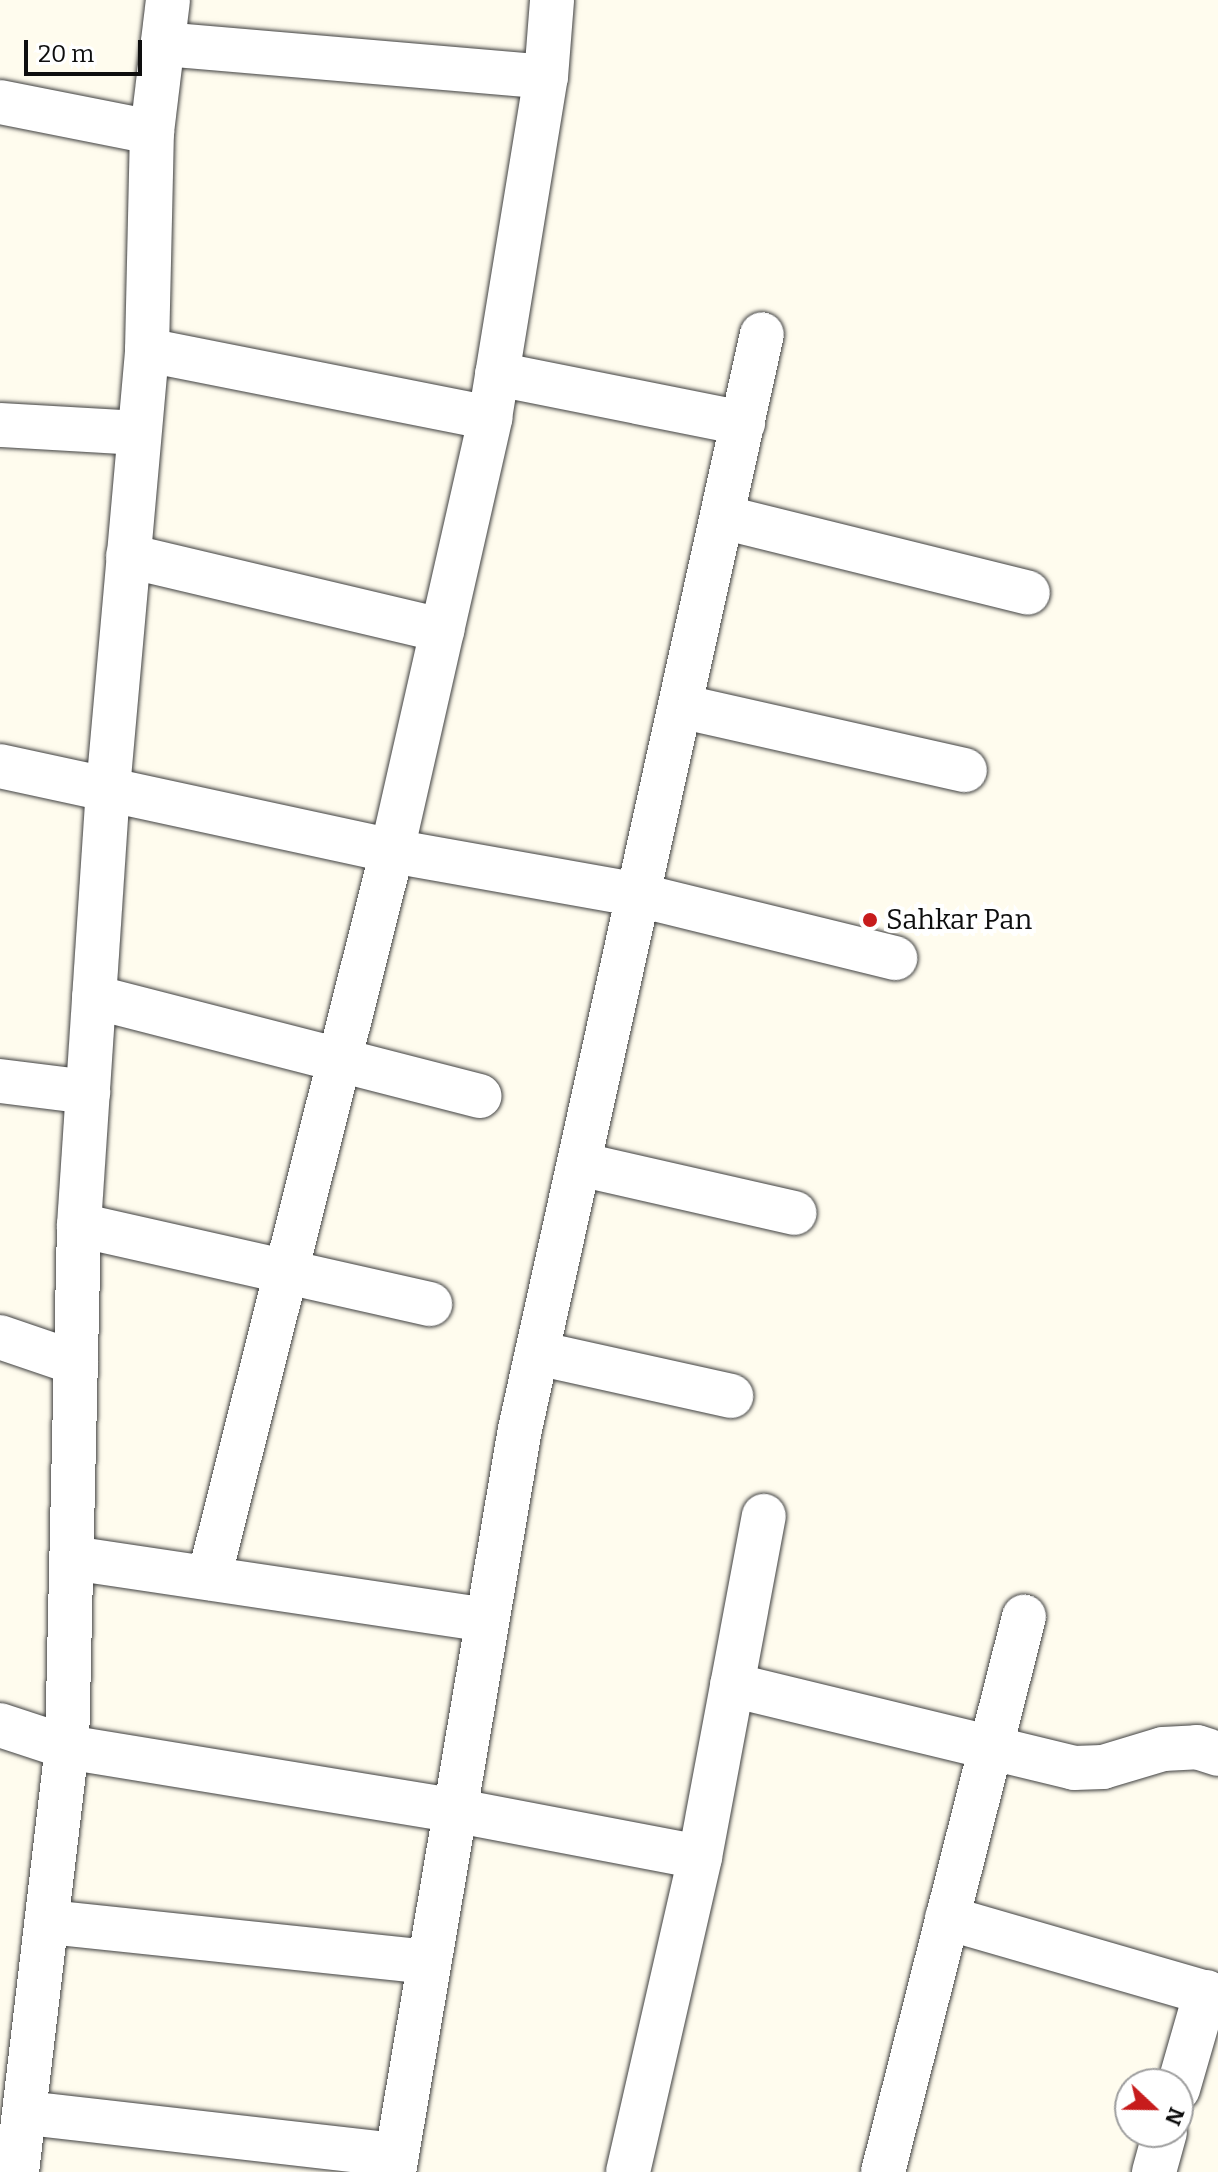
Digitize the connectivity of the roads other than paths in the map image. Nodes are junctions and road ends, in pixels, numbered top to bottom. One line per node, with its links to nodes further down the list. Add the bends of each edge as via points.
1 (168, 0): 3 (street)
2 (552, 0): 4 (street)
3 (163, 44): 4 (street); 6 (street)
4 (546, 77): 9 (street)
5 (0, 102): 6 (street)
6 (152, 132): 8 (street)
7 (762, 334): 11 (street)
8 (147, 350): 10 (street); 13 (street)
9 (497, 374): 10 (street); 11 (street)
10 (490, 418): 17 (street)
11 (743, 423): 14 (street)
12 (0, 425): 13 (street)
13 (139, 433): 15 (street)
14 (722, 517): 16 (street); 18 (street)
15 (128, 556): 17 (street); 21 (street)
16 (1028, 593)
17 (442, 630): 22 (street)
18 (680, 706): 20 (street); 23 (street)
19 (0, 766): 21 (street)
20 (965, 770)
21 (108, 789): 22 (street); 25 (street)
22 (392, 851): 23 (street); 26 (street)
23 (638, 895): 24 (street); 30 (street)
24 (895, 958)
25 (94, 997): 26 (street); 28 (street)
26 (338, 1061): 29 (street); 33 (street)
27 (0, 1081): 28 (street)
28 (88, 1092): 32 (street)
29 (479, 1096)
30 (579, 1164): 31 (street); 36 (street)
31 (795, 1213)
32 (79, 1225): 33 (street); 37 (street)
33 (283, 1271): 34 (street); 41 (street)
34 (430, 1304)
35 (0, 1337): 37 (street)
36 (537, 1353): 38 (street); 43 (street)
37 (76, 1363): 40 (street)
38 (731, 1396)
39 (764, 1516): 44 (street)
40 (72, 1558): 41 (street); 47 (street)
41 (209, 1578): 43 (street)
42 (1024, 1617): 46 (street)
43 (485, 1620): 49 (street)
44 (732, 1685): 46 (street); 50 (street)
45 (0, 1725): 47 (street)
46 (992, 1745): 48 (street, via 1074,1768 1103,1767 1163,1749 1197,1747); 51 (street)
47 (67, 1747): 49 (street); 52 (street)
48 (1218, 1754)
49 (453, 1810): 50 (street); 53 (street)
50 (700, 1857): 60 (street)
51 (947, 1918): 54 (street); 61 (street)
52 (48, 1922): 53 (street); 56 (street)
53 (427, 1962): 58 (street)
54 (1212, 1994): 55 (street)
55 (1186, 2068)
56 (27, 2113): 58 (street); 59 (street)
57 (1161, 2148): 62 (street)
58 (395, 2164)
59 (17, 2172)
60 (628, 2172)
61 (883, 2172)
62 (1154, 2172)

